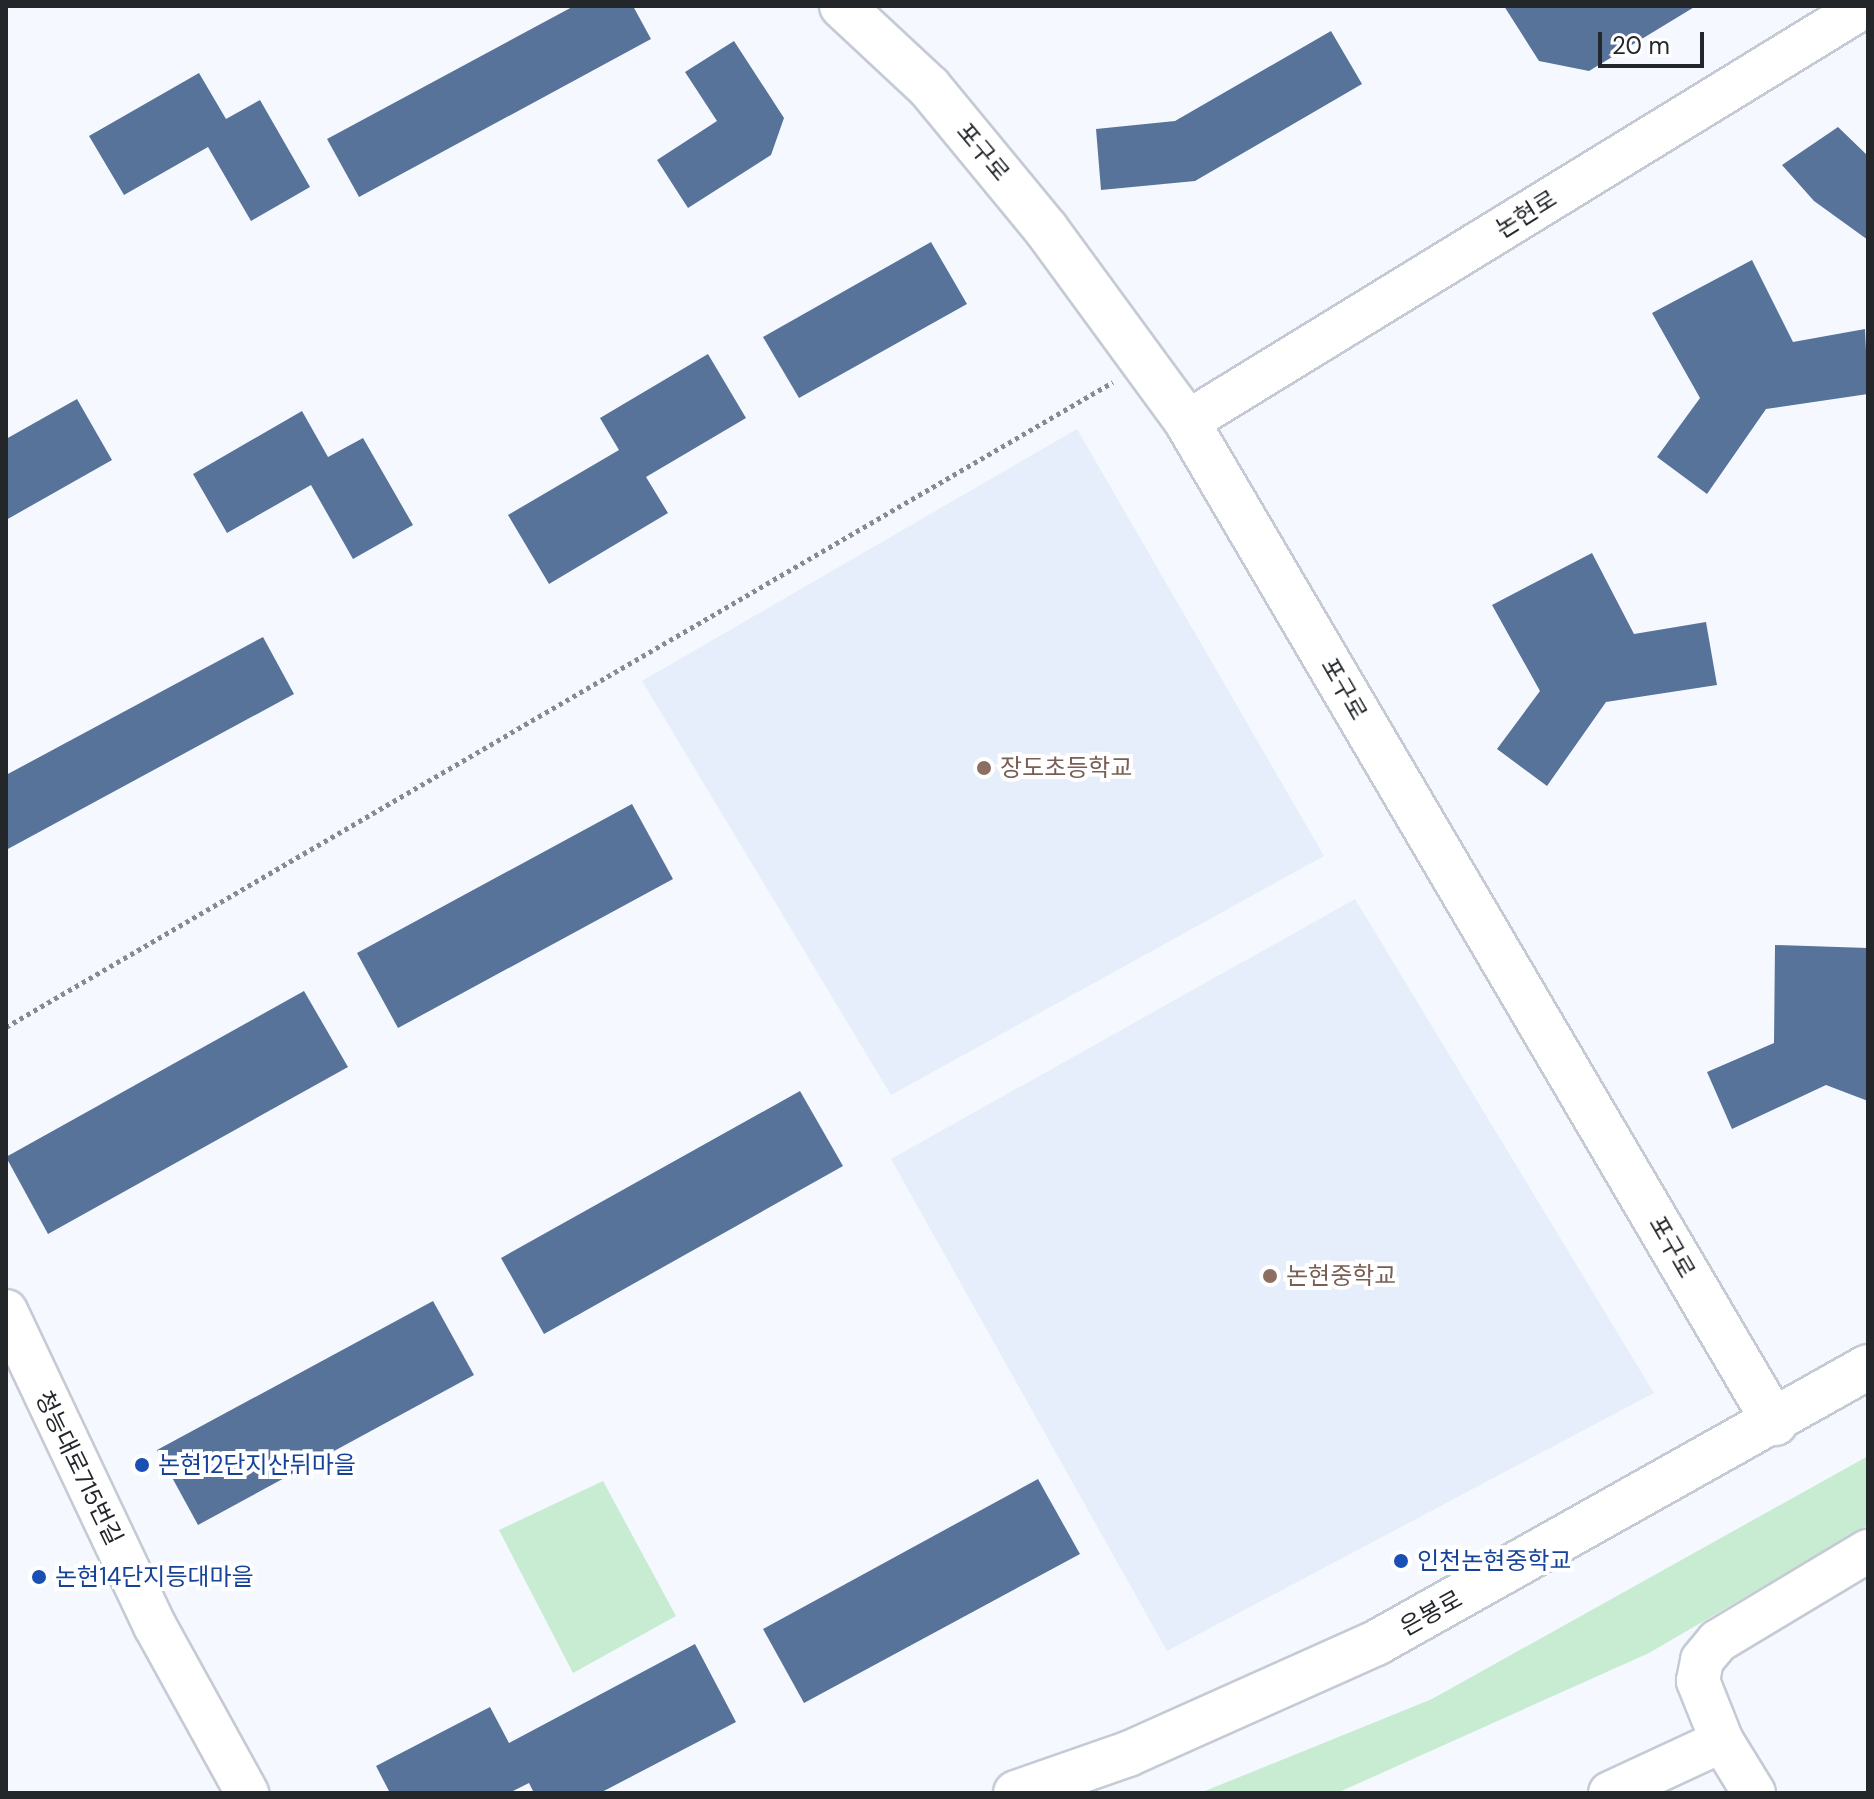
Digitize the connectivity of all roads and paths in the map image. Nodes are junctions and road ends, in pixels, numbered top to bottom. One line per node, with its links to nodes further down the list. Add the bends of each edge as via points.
1 (842, 6): 3 (street, 포구로, via 929,87)
2 (1865, 6): 4 (street, 논현로)
3 (1145, 364): 4 (street, 포구로); 5 (path)
4 (1187, 422): 8 (street, 포구로)
5 (6, 1027)
6 (6, 1311): 11 (street, 청능대로715번길, via 155,1626)
7 (1868, 1367): 8 (street, 은봉로)
8 (1775, 1423): 12 (street, 은봉로, via 1376,1643 1128,1754)
9 (1868, 1551): 10 (street, via 1718,1641 1702,1660 1698,1681)
10 (1722, 1741): 13 (street); 14 (street)
11 (247, 1793)
12 (1016, 1793)
13 (1610, 1793)
14 (1754, 1793)

